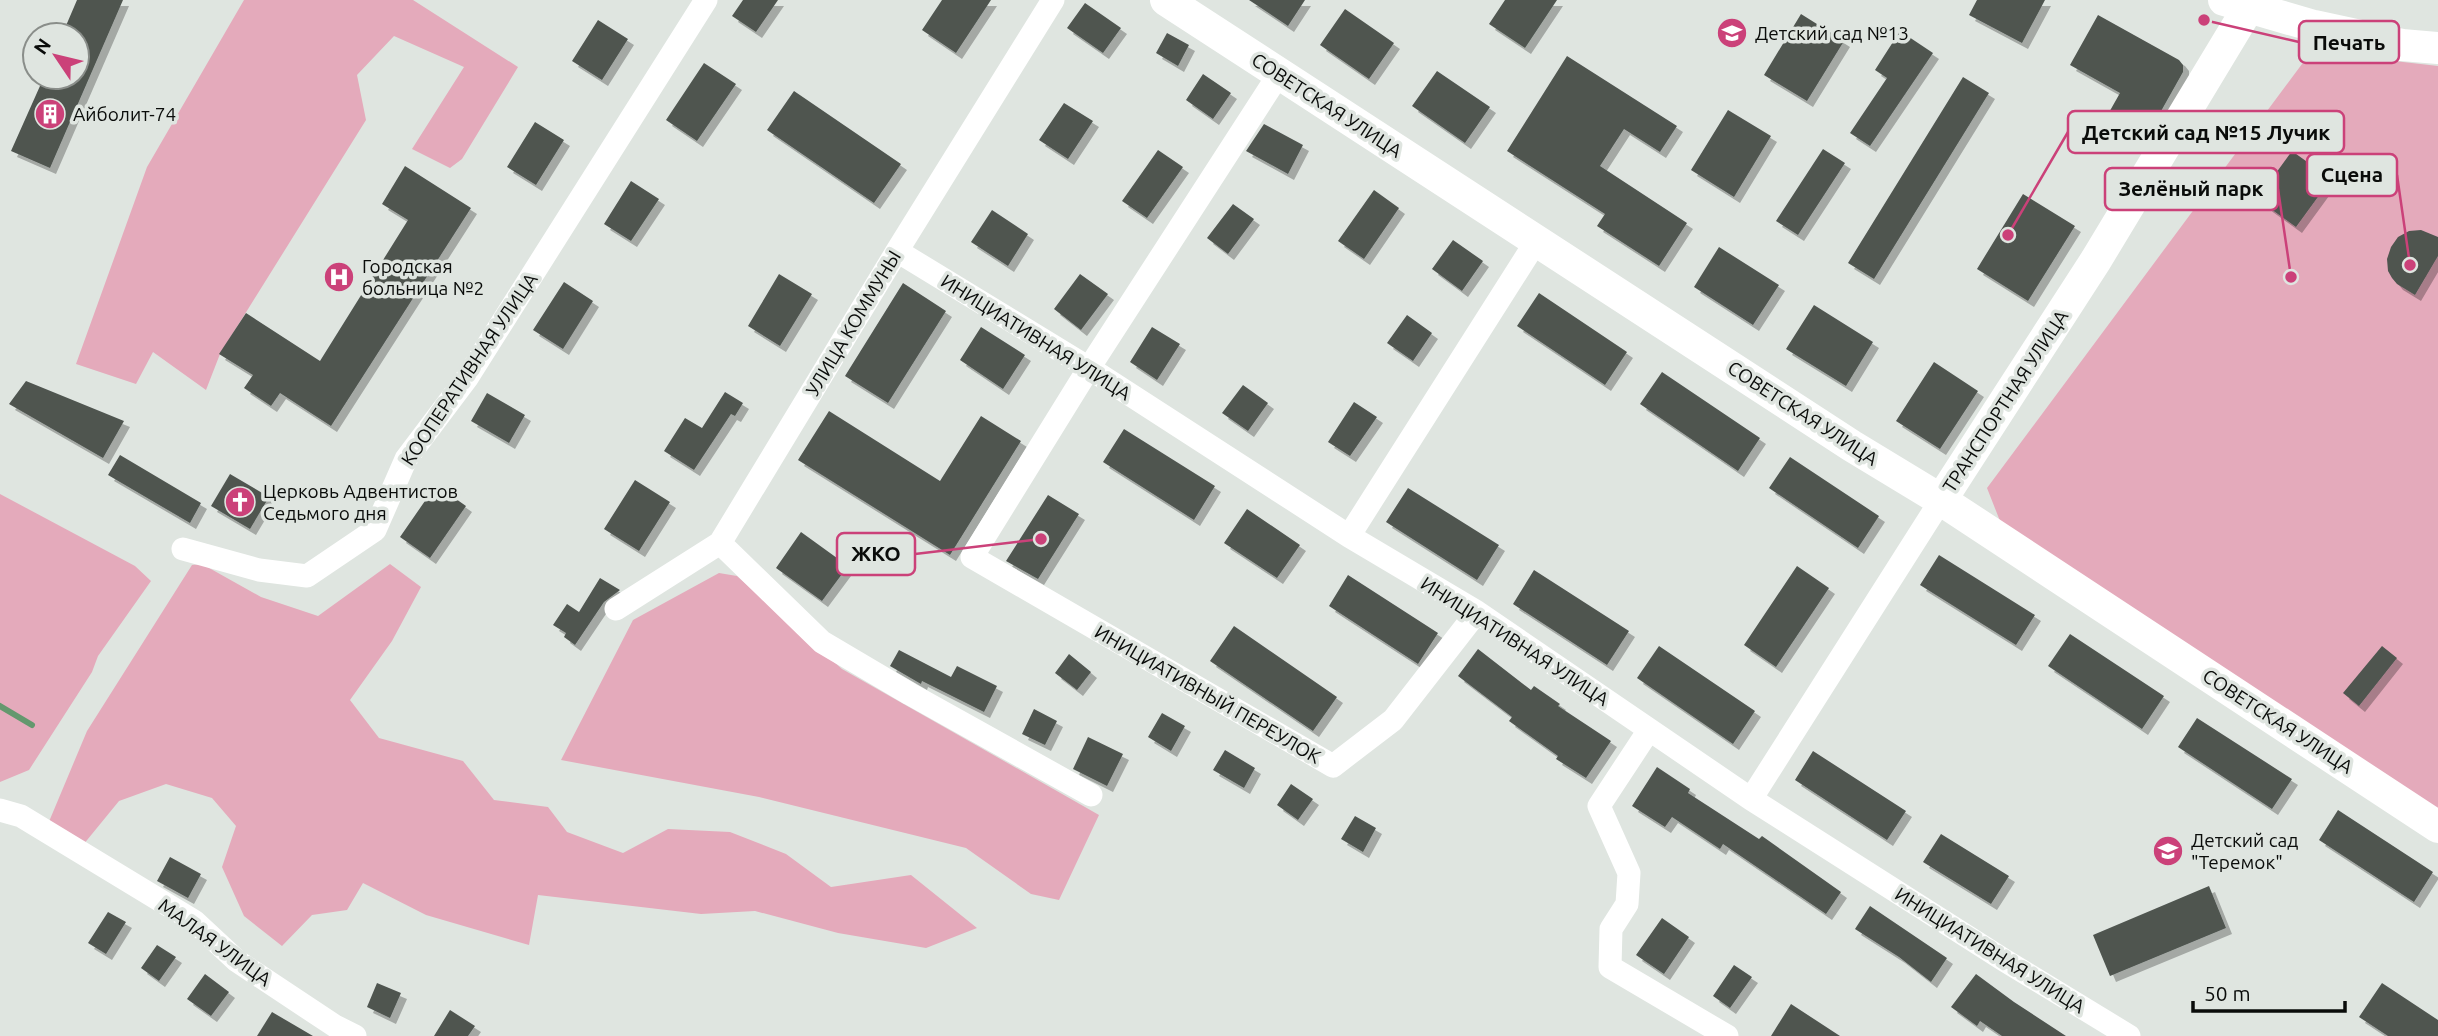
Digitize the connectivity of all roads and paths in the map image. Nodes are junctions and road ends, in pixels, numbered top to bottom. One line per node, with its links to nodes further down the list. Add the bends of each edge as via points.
1 (706, 0): 13 (street, КООПЕРАТИВНАЯ УЛИЦА, via 467,378 406,459 375,530 307,576)
2 (1053, 0): 8 (street, УЛИЦА КОММУНЫ)
3 (1166, 0): 6 (street, СОВЕТСКАЯ УЛИЦА)
4 (2242, 2): 5 (street, via 2314,26); 10 (street, ТРАНСПОРТНАЯ УЛИЦА, via 2102,251)
5 (2438, 48)
6 (1279, 74): 7 (street, СОВЕТСКАЯ УЛИЦА); 9 (street)
7 (1537, 240): 10 (street, СОВЕТСКАЯ УЛИЦА); 11 (street)
8 (897, 251): 9 (street, ИНИЦИАТИВНАЯ УЛИЦА); 12 (street, УЛИЦА КОММУНЫ)
9 (1089, 368): 11 (street, ИНИЦИАТИВНАЯ УЛИЦА); 15 (street, ИНИЦИАТИВНЫЙ ПЕРЕУЛОК, via 972,557 1333,766 1393,720)
10 (1941, 500): 18 (street, ТРАНСПОРТНАЯ УЛИЦА); 20 (street, СОВЕТСКАЯ УЛИЦА)
11 (1349, 536): 15 (street, ИНИЦИАТИВНАЯ УЛИЦА)
12 (720, 543): 14 (street, УЛИЦА КОММУНЫ); 17 (street, via 822,642)
13 (183, 549)
14 (616, 609)
15 (1477, 612): 16 (street, ИНИЦИАТИВНАЯ УЛИЦА)
16 (1649, 730): 18 (street, ИНИЦИАТИВНАЯ УЛИЦА); 22 (street, via 1599,806 1629,873 1628,904 1611,929 1610,967)
17 (1091, 795)
18 (1751, 799): 23 (street, ИНИЦИАТИВНАЯ УЛИЦА)
19 (0, 810): 21 (street, МАЛАЯ УЛИЦА, via 21,816 194,921 237,961)
20 (2438, 827)
21 (340, 1033)
22 (1727, 1036)
23 (2129, 1036)

